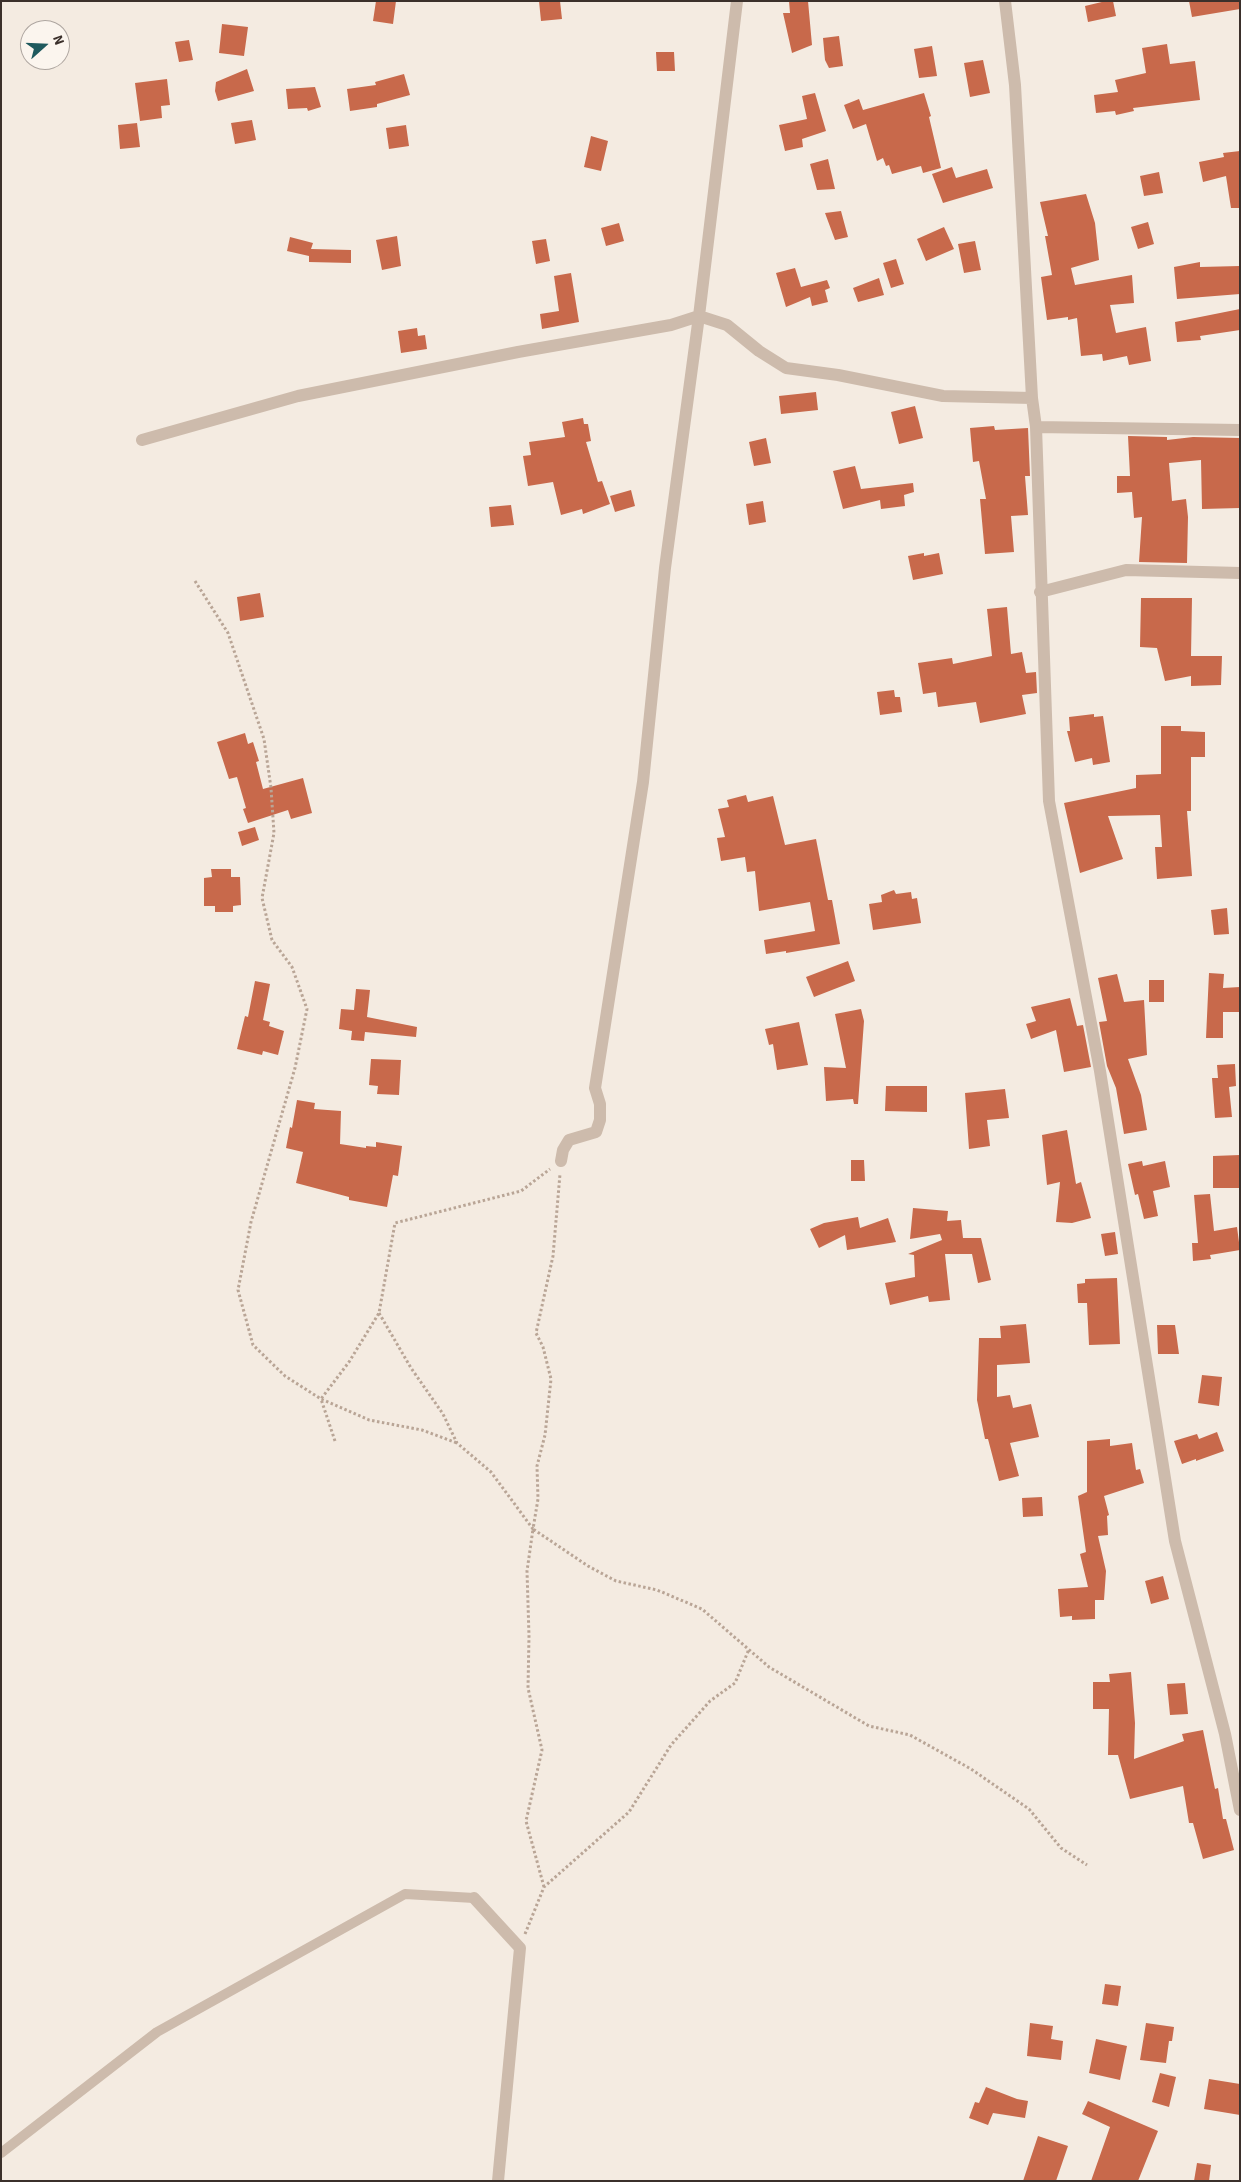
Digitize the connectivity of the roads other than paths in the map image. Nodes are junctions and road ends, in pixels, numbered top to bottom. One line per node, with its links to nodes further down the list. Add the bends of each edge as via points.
1 (737, 1): 3 (street)
2 (1005, 1): 4 (street, via 1015,86)
3 (699, 316): 4 (street, via 727,325 786,368 943,396); 7 (street, via 671,325 298,396); 10 (street, via 665,568 643,782 595,1088 600,1120 596,1132 569,1140)
4 (1032, 398): 5 (street)
5 (1036, 427): 6 (street); 9 (street)
6 (1240, 430)
7 (142, 440)
8 (1240, 573): 9 (street, via 1126,570)
9 (1040, 592): 11 (street, via 1049,801 1100,1071 1174,1540 1225,1734)
10 (561, 1161)
11 (1240, 1810)
12 (474, 1898): 13 (lane, via 405,1894 157,2032); 14 (street, via 520,1948)
13 (1, 2153)
14 (498, 2181)

